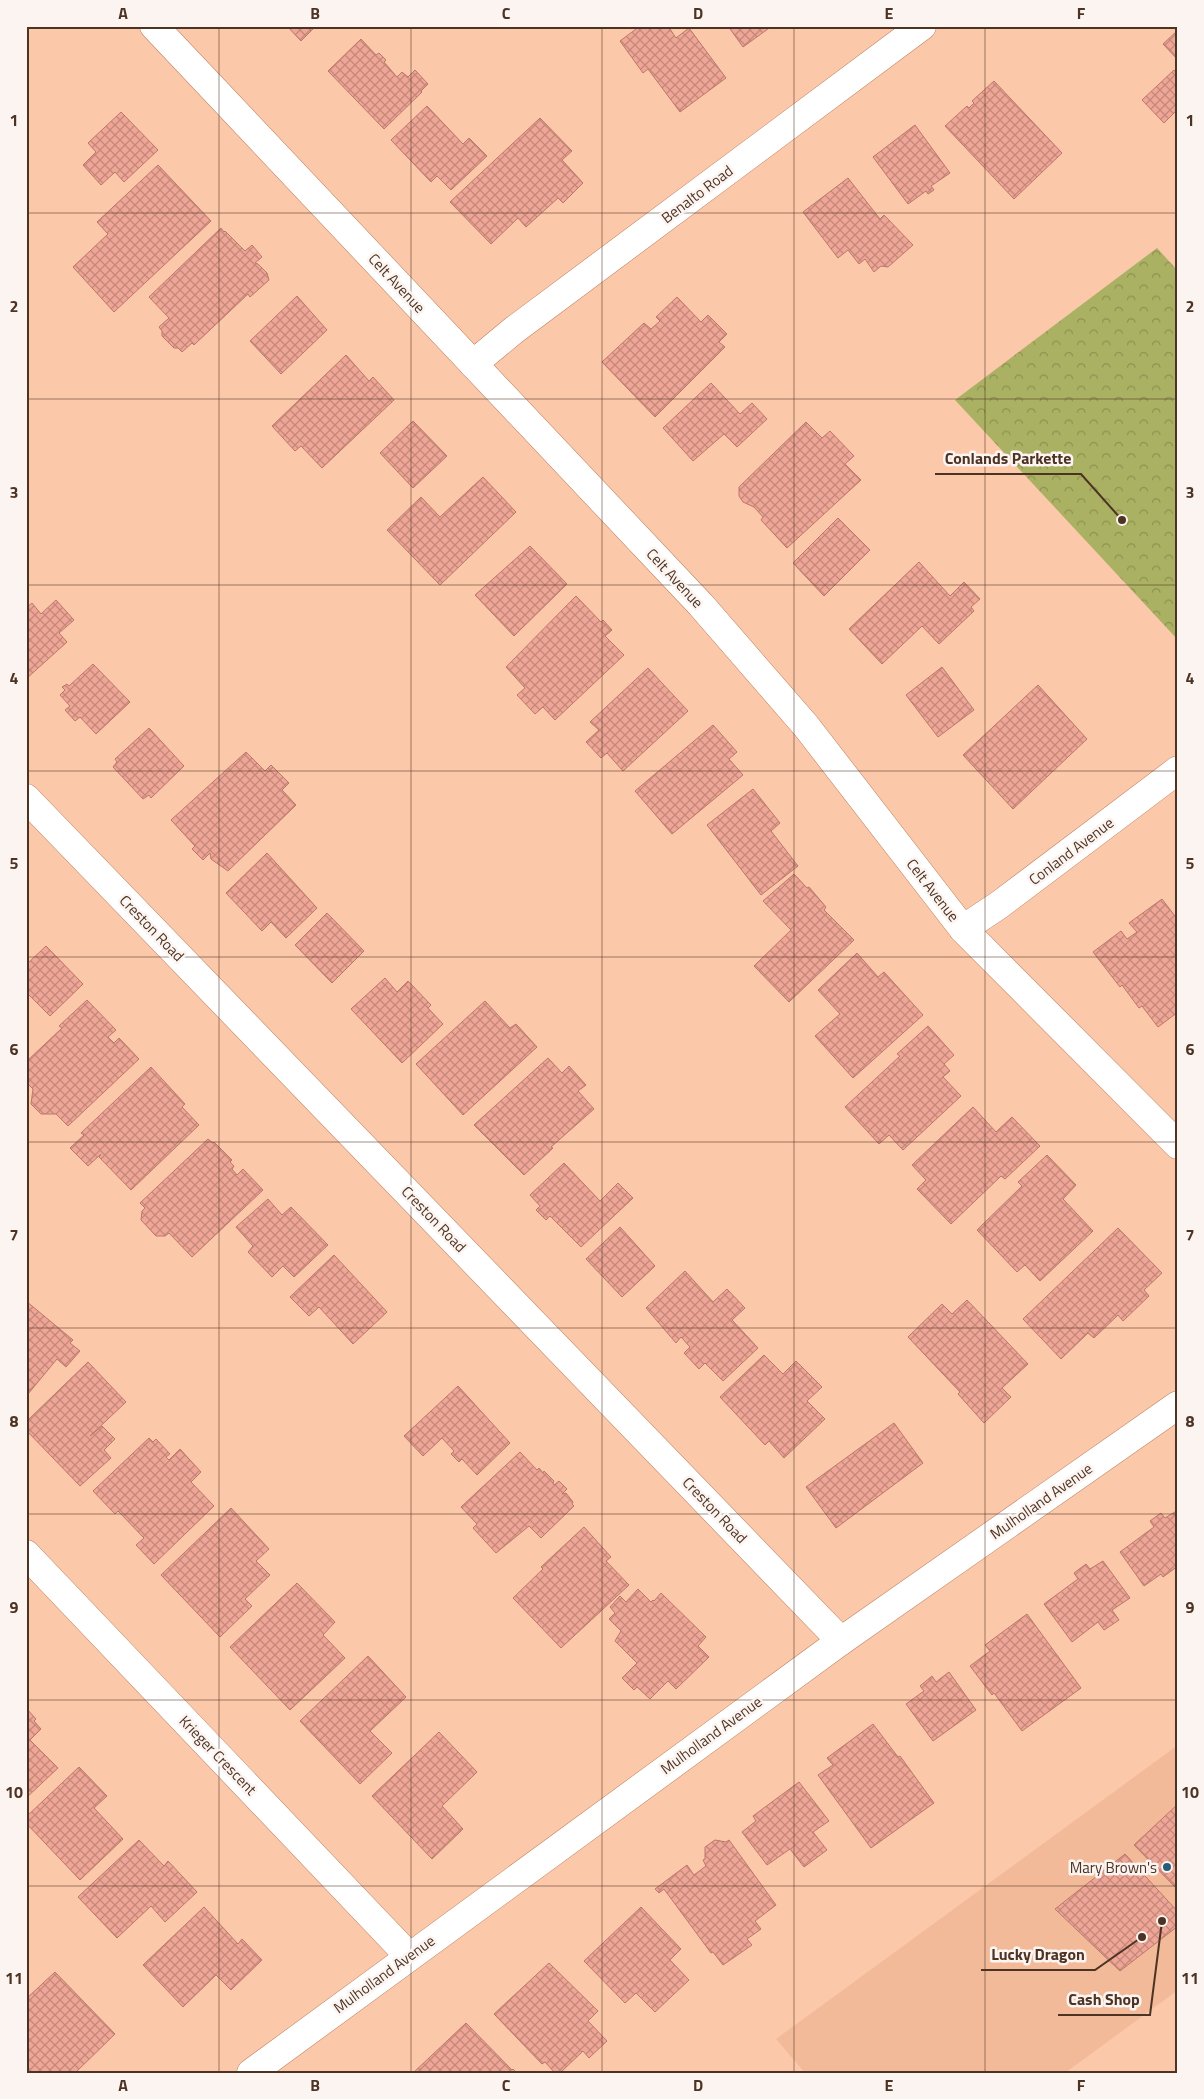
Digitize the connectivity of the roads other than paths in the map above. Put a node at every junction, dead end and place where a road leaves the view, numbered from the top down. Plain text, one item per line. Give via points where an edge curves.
1 (154, 26) edge
2 (922, 26) edge
3 (474, 364) junction
4 (1178, 770) edge
5 (26, 798) edge
6 (963, 929) junction
7 (1178, 1145) edge
8 (1178, 1405) edge
9 (26, 1554) edge
10 (841, 1641) junction
11 (409, 1956) junction
12 (251, 2073) edge

1 - 3 street, Celt Avenue
2 - 3 street, Benalto Road via 514,330
3 - 6 street, Celt Avenue via 701,605 800,719
4 - 6 street, Conland Avenue via 999,906
5 - 10 street, Creston Road
6 - 7 street, Celt Avenue
8 - 10 street, Mulholland Avenue
9 - 11 street, Krieger Crescent
10 - 11 street, Mulholland Avenue
11 - 12 street, Mulholland Avenue

